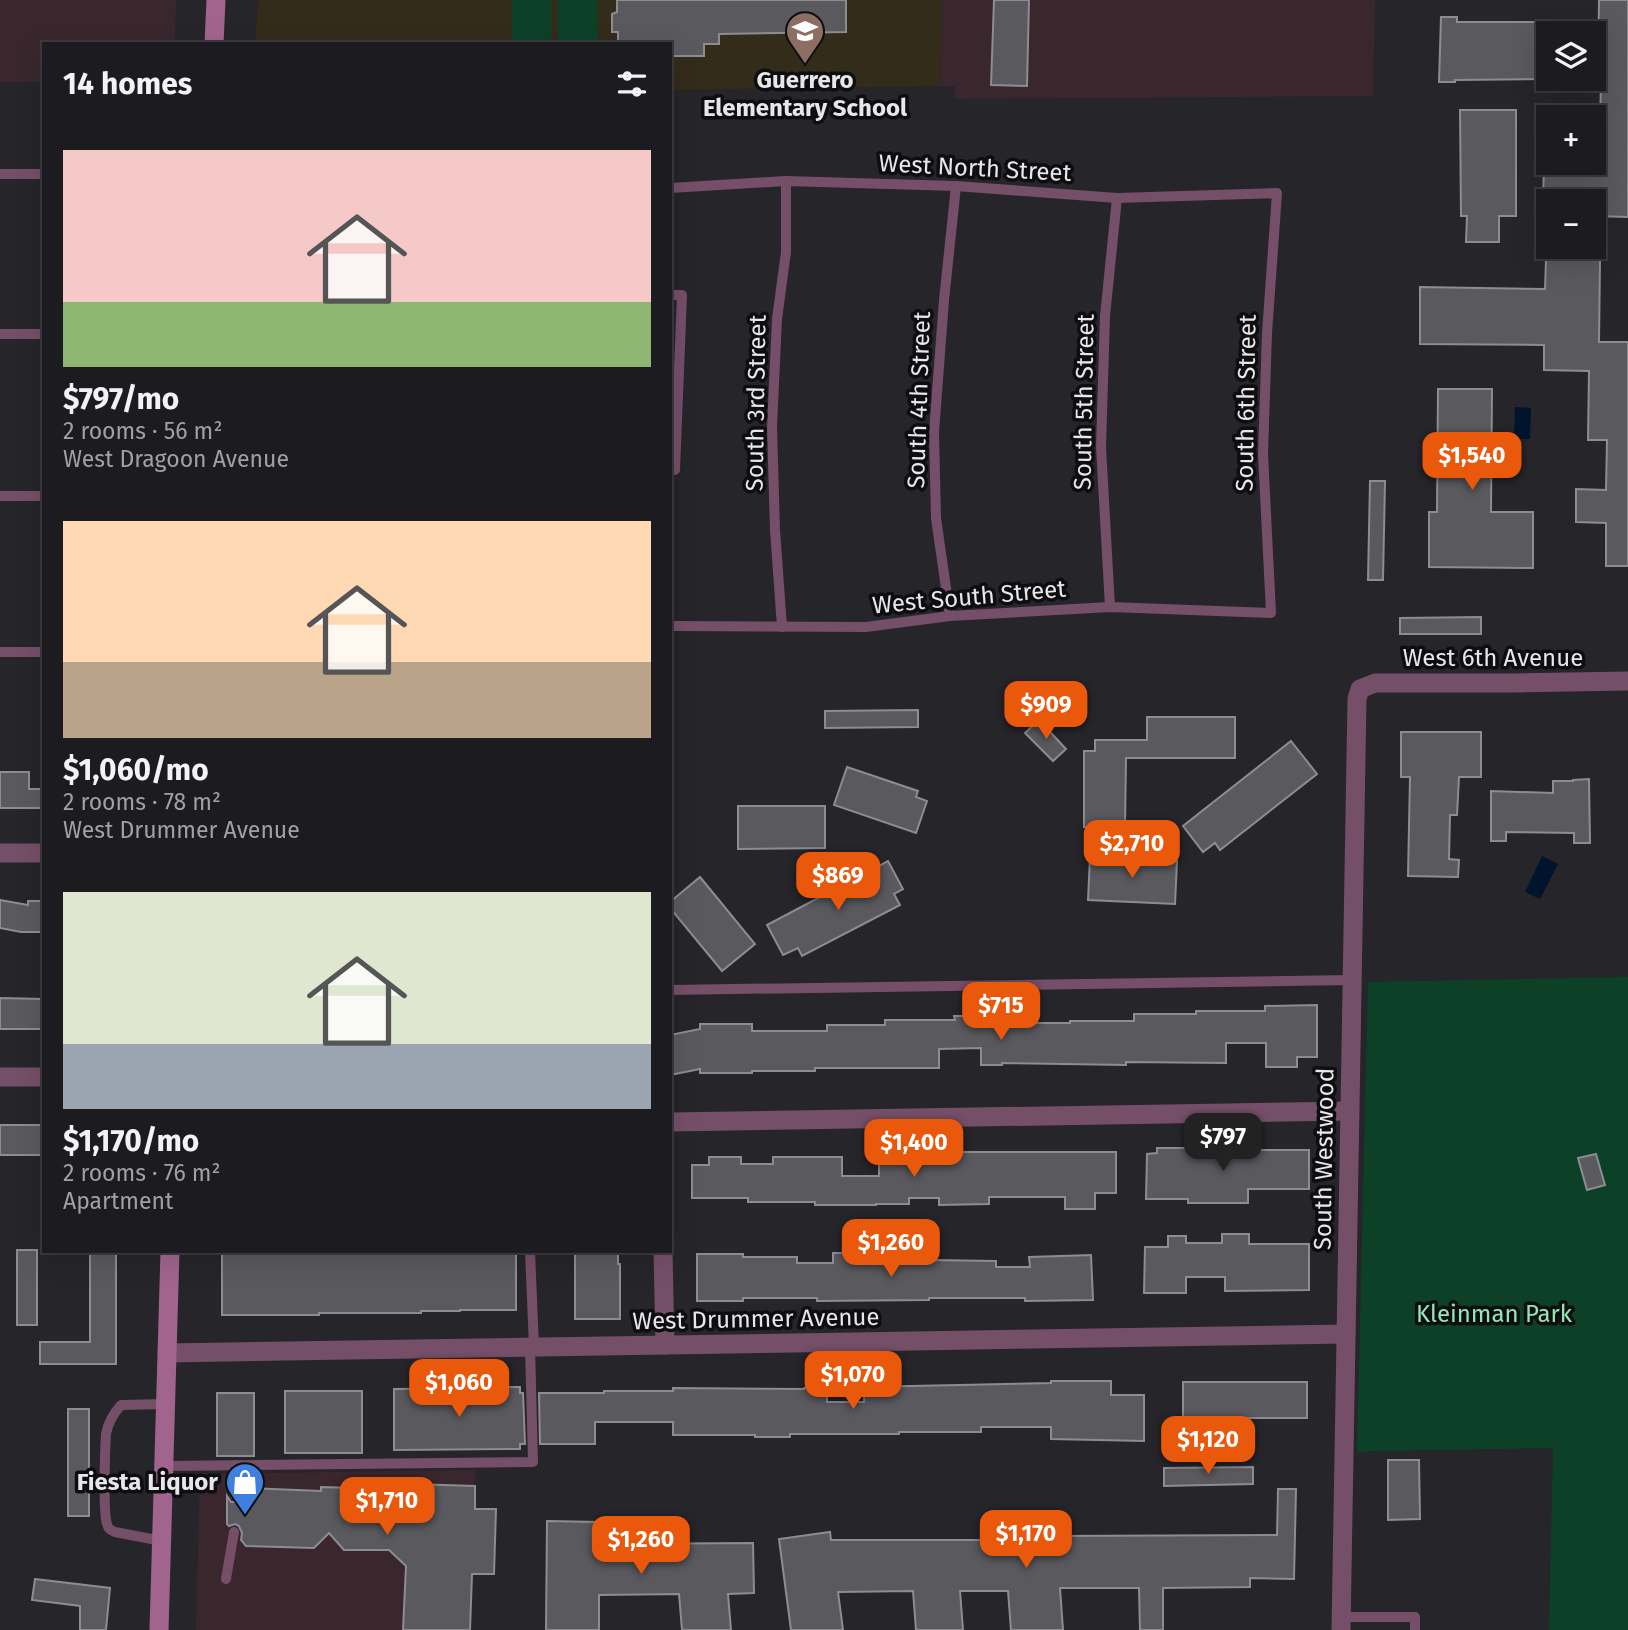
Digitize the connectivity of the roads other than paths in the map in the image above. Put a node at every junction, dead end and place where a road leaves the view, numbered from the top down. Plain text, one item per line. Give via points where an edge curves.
1 (216, 0) edge
2 (215, 42) edge
3 (0, 174) edge
4 (42, 174) edge
5 (786, 181) junction
6 (956, 186) junction
7 (672, 188) edge
8 (1277, 193) joint
9 (1117, 198) junction
10 (672, 295) edge
11 (0, 334) edge
12 (42, 334) edge
13 (672, 470) edge
14 (0, 496) edge
15 (42, 496) edge
16 (1110, 607) junction
17 (1271, 613) joint
18 (950, 616) junction
19 (672, 626) edge
20 (782, 627) junction
21 (0, 652) edge
22 (42, 652) edge
23 (1628, 681) edge
24 (1360, 689) joint
25 (0, 853) edge
26 (42, 853) edge
27 (1352, 980) junction
28 (672, 990) edge
29 (0, 1077) edge
30 (42, 1077) edge
31 (1350, 1111) junction
32 (672, 1122) edge
33 (170, 1253) edge
34 (530, 1253) edge
35 (663, 1253) edge
36 (1346, 1334) junction
37 (665, 1345) junction
38 (532, 1347) junction
39 (167, 1353) junction
40 (166, 1404) junction
41 (236, 1465) junction
42 (164, 1466) junction
43 (235, 1495) dead end
44 (234, 1532) dead end
45 (162, 1541) junction
46 (226, 1579) dead end
47 (1377, 1617) junction
48 (1341, 1624) edge
49 (159, 1630) edge
50 (1377, 1630) edge
51 (1415, 1630) edge

1 - 2 main road
3 - 4 lane
5 - 6 lane, West North Street
5 - 7 lane, West North Street
5 - 20 lane, South 3rd Street via 786,252 777,319 772,428
6 - 9 lane, West North Street
6 - 18 lane, South 4th Street via 934,432 936,518
8 - 9 lane, West North Street
8 - 17 lane, South 6th Street via 1263,454
9 - 16 lane, South 5th Street via 1105,316 1101,447
10 - 13 lane via 682,295
11 - 12 lane
14 - 15 lane
16 - 17 lane, West South Street
16 - 18 lane, West South Street
18 - 20 lane, West South Street via 866,627
19 - 20 lane, West South Street
21 - 22 lane
23 - 24 street, West 6th Avenue via 1376,683
24 - 27 street, South Westwood
25 - 26 street
27 - 28 lane
27 - 31 street, South Westwood
29 - 30 street
31 - 32 street
31 - 36 street, South Westwood
33 - 39 main road
34 - 38 lane
35 - 37 street
36 - 37 street, West Drummer Avenue
36 - 48 street, South Westwood
37 - 38 street, West Drummer Avenue
38 - 39 street, West Drummer Avenue
38 - 41 lane via 533,1462
39 - 40 main road
40 - 42 main road
40 - 45 lane via 121,1405 106,1433 109,1528
41 - 42 lane
41 - 43 lane
42 - 45 main road
44 - 46 lane
45 - 49 main road
47 - 48 lane
47 - 50 lane
47 - 51 lane via 1415,1617

